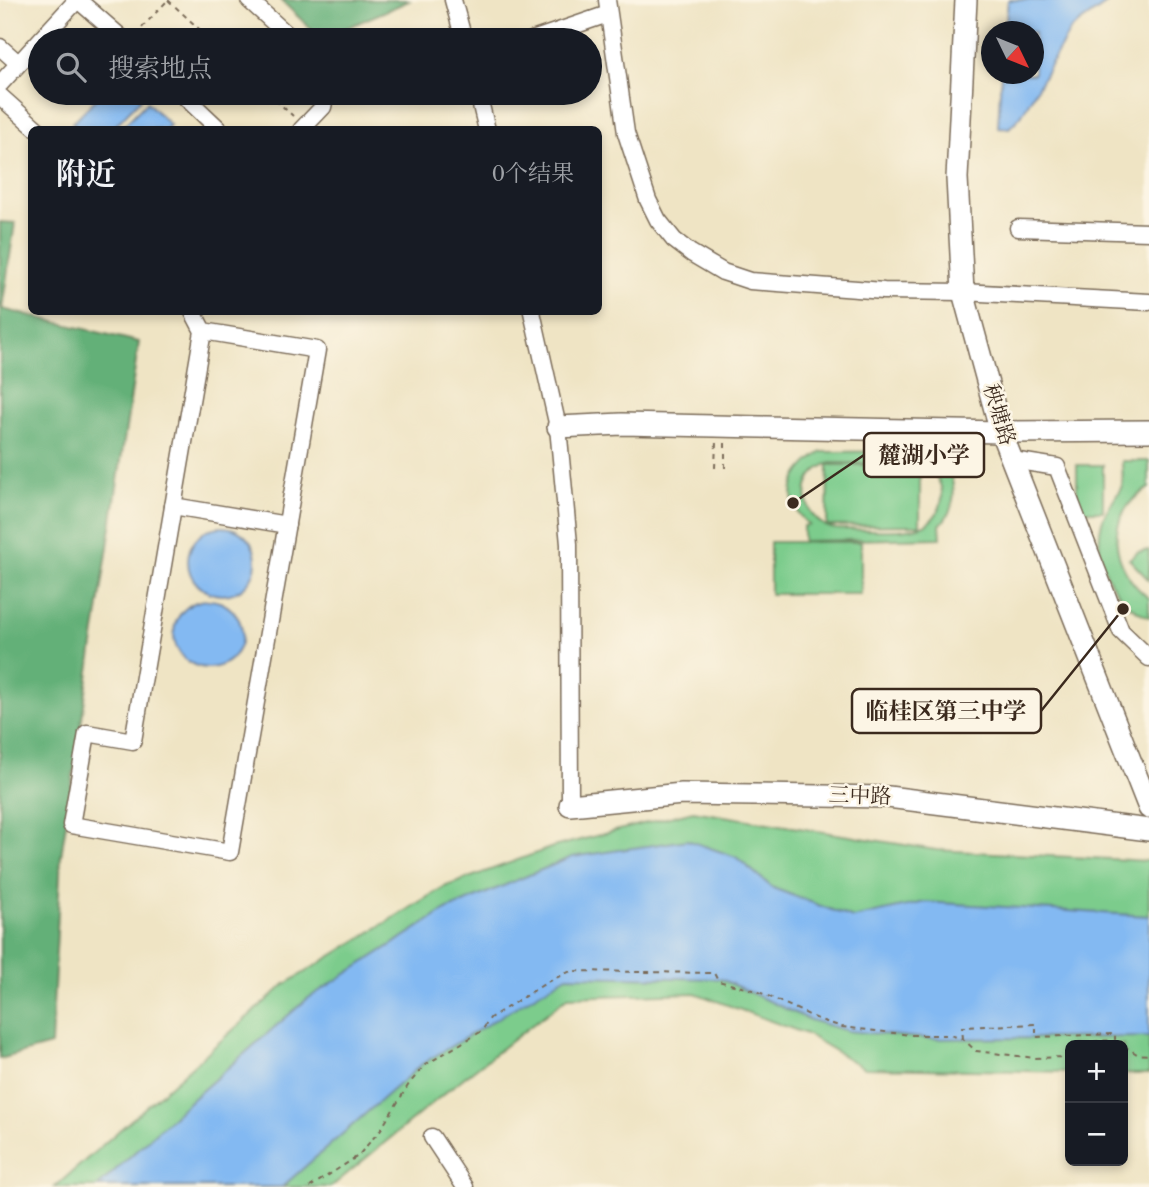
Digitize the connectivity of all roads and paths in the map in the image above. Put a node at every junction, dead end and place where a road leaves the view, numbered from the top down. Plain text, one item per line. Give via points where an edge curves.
1 (78, 0) edge
2 (168, 0) edge
3 (250, 0) edge
4 (453, 0) edge
5 (966, 0) edge
6 (608, 7) edge
7 (51, 28) edge
8 (110, 28) edge
9 (141, 28) edge
10 (198, 28) edge
11 (280, 28) edge
12 (461, 28) edge
13 (560, 28) edge
14 (0, 47) edge
15 (28, 52) edge
16 (18, 63) junction
17 (0, 84) edge
18 (0, 96) edge
19 (194, 105) edge
20 (280, 105) edge
21 (323, 105) edge
22 (481, 105) edge
23 (34, 126) edge
24 (216, 126) edge
25 (300, 126) edge
26 (304, 126) edge
27 (486, 126) edge
28 (1018, 228) dead end
29 (1149, 232) edge
30 (963, 292) junction
31 (1149, 302) edge
32 (195, 315) edge
33 (533, 315) edge
34 (204, 331) junction
35 (721, 426) junction
36 (558, 427) junction
37 (1149, 431) edge
38 (1001, 432) junction
39 (1012, 460) junction
40 (715, 468) dead end
41 (725, 468) dead end
42 (173, 506) junction
43 (287, 525) junction
44 (1149, 658) edge
45 (570, 805) joint
46 (1149, 808) edge
47 (1149, 830) edge
48 (963, 1039) junction
49 (1115, 1040) edge
50 (1128, 1048) edge
51 (1149, 1055) edge
52 (1065, 1056) edge
53 (432, 1136) dead end
54 (310, 1187) edge
55 (466, 1187) edge

1 - 7 street
1 - 8 street
2 - 9 path
2 - 10 path
3 - 11 street
4 - 12 street
5 - 30 main road, 秧塘路 via 957,178
6 - 13 street
6 - 30 street via 626,133 638,176 658,220 674,240 723,272 750,281
14 - 16 street
15 - 16 street
16 - 17 street
18 - 23 street
19 - 24 street
20 - 25 path
21 - 26 street
22 - 27 street
28 - 29 street
30 - 31 street
30 - 38 main road, 秧塘路
32 - 34 street
33 - 36 street
34 - 42 street
34 - 43 street via 317,350
35 - 36 main road
35 - 38 main road
35 - 40 path
35 - 41 path
36 - 45 street via 569,544
37 - 38 main road
38 - 39 main road, 秧塘路
39 - 44 street via 1058,467 1121,631
39 - 46 main road, 秧塘路
42 - 43 street
42 - 43 street via 133,741 87,733 71,825 230,852
45 - 47 main road, 三中路 via 682,794 888,797
48 - 49 path via 962,1027 1036,1024 1036,1037 1115,1034
48 - 52 path via 976,1051
48 - 54 path via 842,1027 757,991 718,981 714,973 571,971 490,1018 482,1031 425,1065 358,1156
50 - 51 path
53 - 55 street

